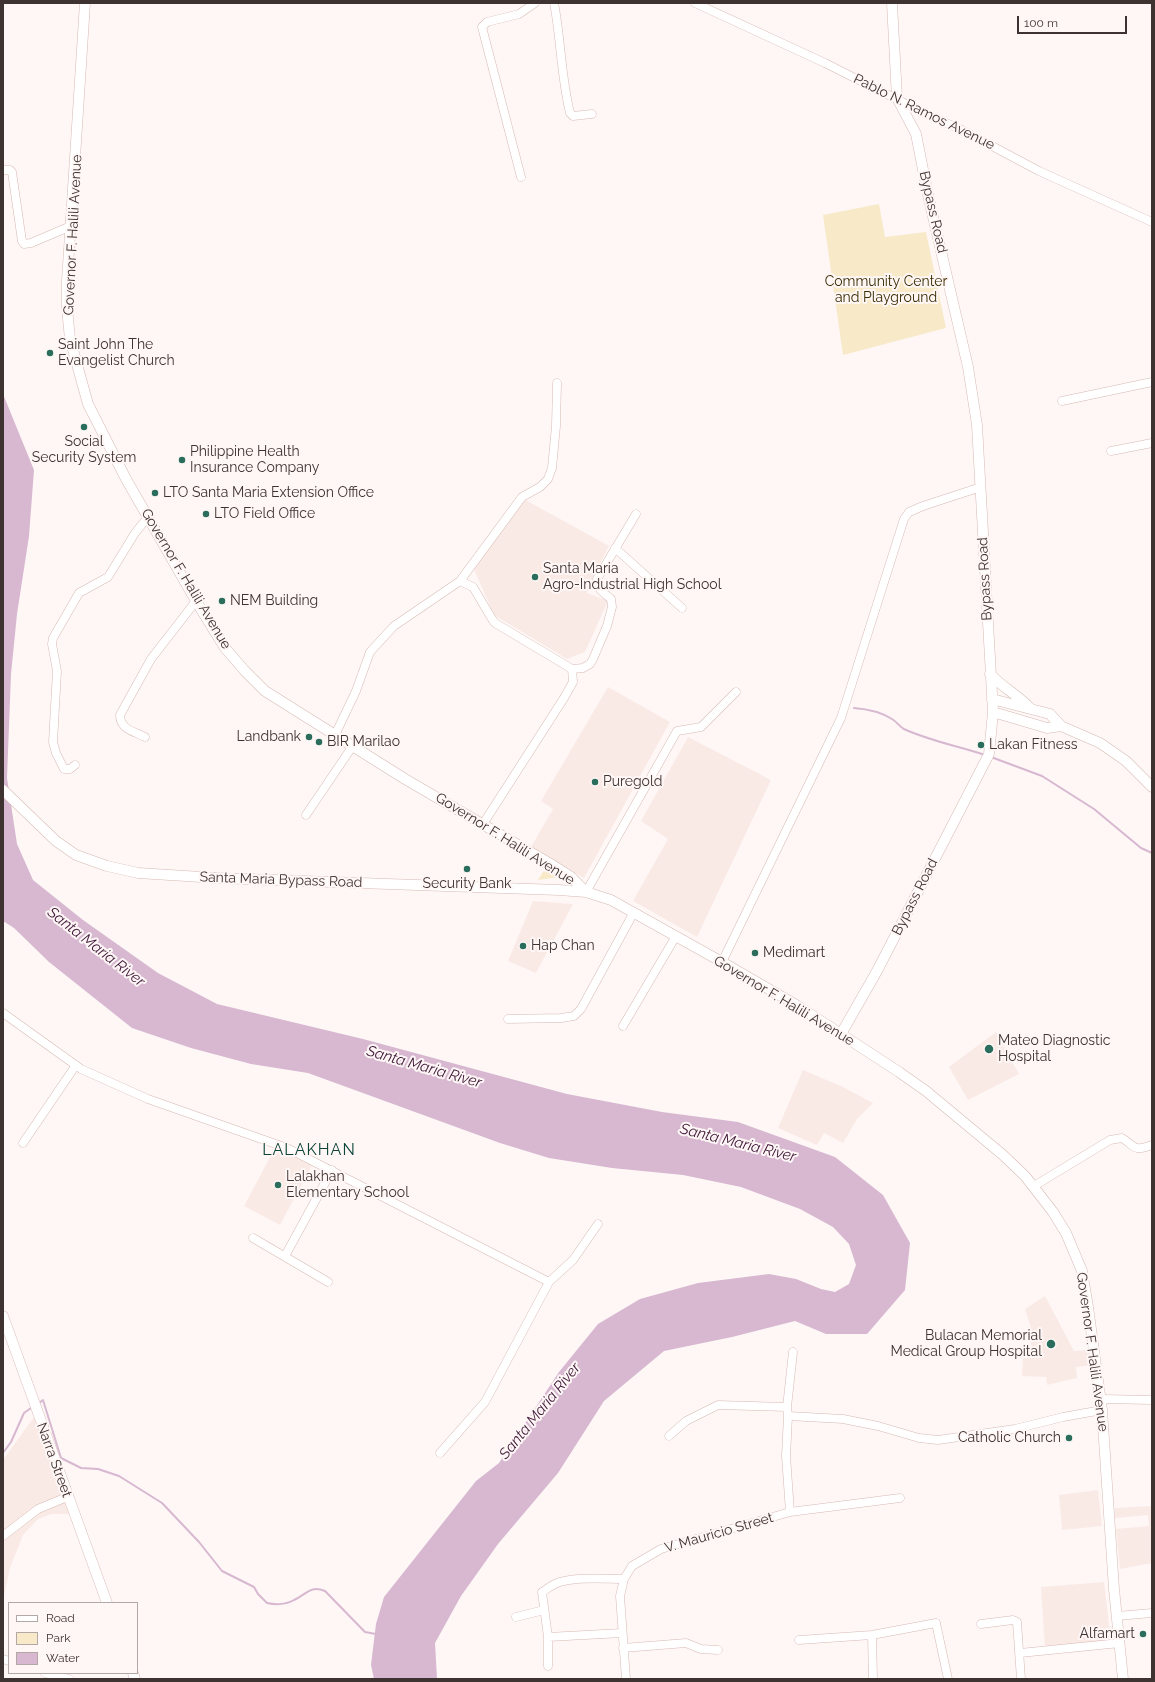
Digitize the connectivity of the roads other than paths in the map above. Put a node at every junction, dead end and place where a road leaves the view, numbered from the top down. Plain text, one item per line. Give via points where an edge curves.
1 (85, 3) edge
2 (535, 3) edge
3 (554, 3) edge
4 (695, 3) edge
5 (892, 3) edge
6 (897, 98) junction
7 (592, 114) dead end
8 (3, 170) edge
9 (521, 177) dead end
10 (1152, 222) edge
11 (71, 226) junction
12 (1152, 382) edge
13 (557, 384) dead end
14 (1062, 401) dead end
15 (1152, 443) edge
16 (1111, 451) dead end
17 (981, 487) junction
18 (636, 514) dead end
19 (148, 517) junction
20 (615, 548) junction
21 (460, 581) junction
22 (196, 601) junction
23 (682, 608) dead end
24 (572, 669) junction
25 (990, 674) junction
26 (736, 692) dead end
27 (992, 699) junction
28 (1031, 709) junction
29 (993, 712) junction
30 (1061, 726) junction
31 (334, 735) junction
32 (145, 737) dead end
33 (352, 747) junction
34 (75, 765) dead end
35 (1152, 787) edge
36 (3, 790) edge
37 (306, 815) dead end
38 (483, 824) junction
39 (586, 892) junction
40 (634, 912) junction
41 (676, 936) junction
42 (722, 962) junction
43 (3, 1013) edge
44 (508, 1019) dead end
45 (623, 1026) dead end
46 (841, 1034) junction
47 (76, 1065) junction
48 (23, 1143) dead end
49 (1152, 1145) edge
50 (332, 1170) junction
51 (1034, 1186) junction
52 (598, 1224) dead end
53 (253, 1238) dead end
54 (284, 1256) junction
55 (328, 1282) dead end
56 (549, 1282) junction
57 (3, 1316) edge
58 (793, 1352) dead end
59 (1101, 1399) junction
60 (1152, 1400) edge
61 (787, 1407) junction
62 (1102, 1410) junction
63 (788, 1416) junction
64 (669, 1436) dead end
65 (440, 1453) dead end
66 (67, 1497) junction
67 (900, 1498) dead end
68 (790, 1512) junction
69 (3, 1536) edge
70 (624, 1579) junction
71 (107, 1602) edge
72 (544, 1610) junction
73 (1152, 1613) edge
74 (1117, 1616) junction
75 (516, 1617) dead end
76 (981, 1624) dead end
77 (622, 1633) junction
78 (872, 1635) junction
79 (548, 1637) junction
80 (799, 1640) dead end
81 (1120, 1643) junction
82 (623, 1648) junction
83 (718, 1650) dead end
84 (1020, 1653) junction
85 (548, 1666) dead end
86 (49, 1674) edge
87 (69, 1679) edge
88 (626, 1679) edge
89 (873, 1679) edge
90 (948, 1679) edge
91 (1021, 1679) edge
92 (1123, 1679) edge

1 - 11 main road, Governor F. Halili Avenue
2 - 9 street via 519,14 487,22 482,26
3 - 7 street via 570,113 573,116
4 - 6 street, Pablo N. Ramos Avenue
5 - 6 main road
6 - 10 street, Pablo N. Ramos Avenue via 1039,171
6 - 17 main road, Bypass Road via 916,134 968,367 977,426
8 - 11 street via 8,169 12,172 24,244
11 - 19 main road, Governor F. Halili Avenue via 67,308 70,339 77,366 88,404
12 - 14 street
13 - 21 street via 556,426 552,468 548,479 540,487 522,497
15 - 16 street
17 - 25 main road, Bypass Road
17 - 42 street via 923,506 909,512 904,519 841,718
18 - 20 street
19 - 22 main road, Governor F. Halili Avenue
19 - 34 street via 108,577 79,593 53,638 56,671 56,754 64,769 70,769
20 - 23 street
20 - 24 street via 596,584 598,589 611,599 612,607 607,626 590,664
21 - 24 street via 474,587 495,623
21 - 31 street via 394,626 370,652 356,691
22 - 31 main road, Governor F. Halili Avenue via 225,648 264,691
22 - 32 street via 151,659 120,715 124,727
24 - 38 street via 573,682 564,698
25 - 27 main road, Bypass Road
25 - 28 main road
26 - 39 street via 701,727 677,731
27 - 28 main road
27 - 29 main road, Bypass Road
28 - 30 main road via 1050,714
29 - 30 main road via 1047,728
29 - 46 main road, Bypass Road via 989,754 877,971
30 - 35 main road via 1100,743 1126,761
31 - 33 main road, Governor F. Halili Avenue
33 - 37 street
33 - 38 main road, Governor F. Halili Avenue
36 - 39 main road, Santa Maria Bypass Road via 56,841 76,855 138,873
38 - 39 main road, Governor F. Halili Avenue via 572,877
39 - 40 main road, Governor F. Halili Avenue via 611,900
40 - 41 main road, Governor F. Halili Avenue
40 - 44 street via 581,1010 574,1016
41 - 42 main road, Governor F. Halili Avenue
41 - 45 street
42 - 46 main road, Governor F. Halili Avenue
43 - 47 street
46 - 51 main road, Governor F. Halili Avenue via 926,1091 1003,1155
47 - 48 street
47 - 50 street via 148,1099 287,1148
49 - 51 street via 1136,1149 1122,1138 1110,1140
50 - 54 street
50 - 56 street
51 - 59 main road, Governor F. Halili Avenue via 1066,1233 1082,1271
52 - 56 street via 573,1260
53 - 54 street
54 - 55 street
56 - 65 street via 485,1402
57 - 66 main road, Narra Street
58 - 61 street
59 - 60 street
59 - 62 main road, Governor F. Halili Avenue
61 - 63 street
61 - 64 street via 718,1404 686,1421
62 - 63 street via 1015,1429 938,1440 842,1420
62 - 74 main road, Governor F. Halili Avenue
63 - 68 street via 786,1456
66 - 69 street via 38,1509
66 - 71 main road, Narra Street
67 - 68 street, V. Mauricio Street
68 - 70 street, V. Mauricio Street via 661,1548 632,1566
70 - 72 street via 589,1578 555,1583 542,1592
70 - 77 street, V. Mauricio Street via 620,1596
72 - 75 street
72 - 79 street
73 - 74 street
74 - 81 main road, Governor F. Halili Avenue
76 - 84 street via 1012,1620 1017,1622
77 - 79 street
77 - 82 street, V. Mauricio Street
78 - 80 street
78 - 89 street
78 - 90 street via 936,1623
79 - 85 street
81 - 84 street
81 - 92 main road, Governor F. Halili Avenue
82 - 83 street via 686,1643 700,1649
82 - 88 street, V. Mauricio Street
84 - 91 street
86 - 87 street

